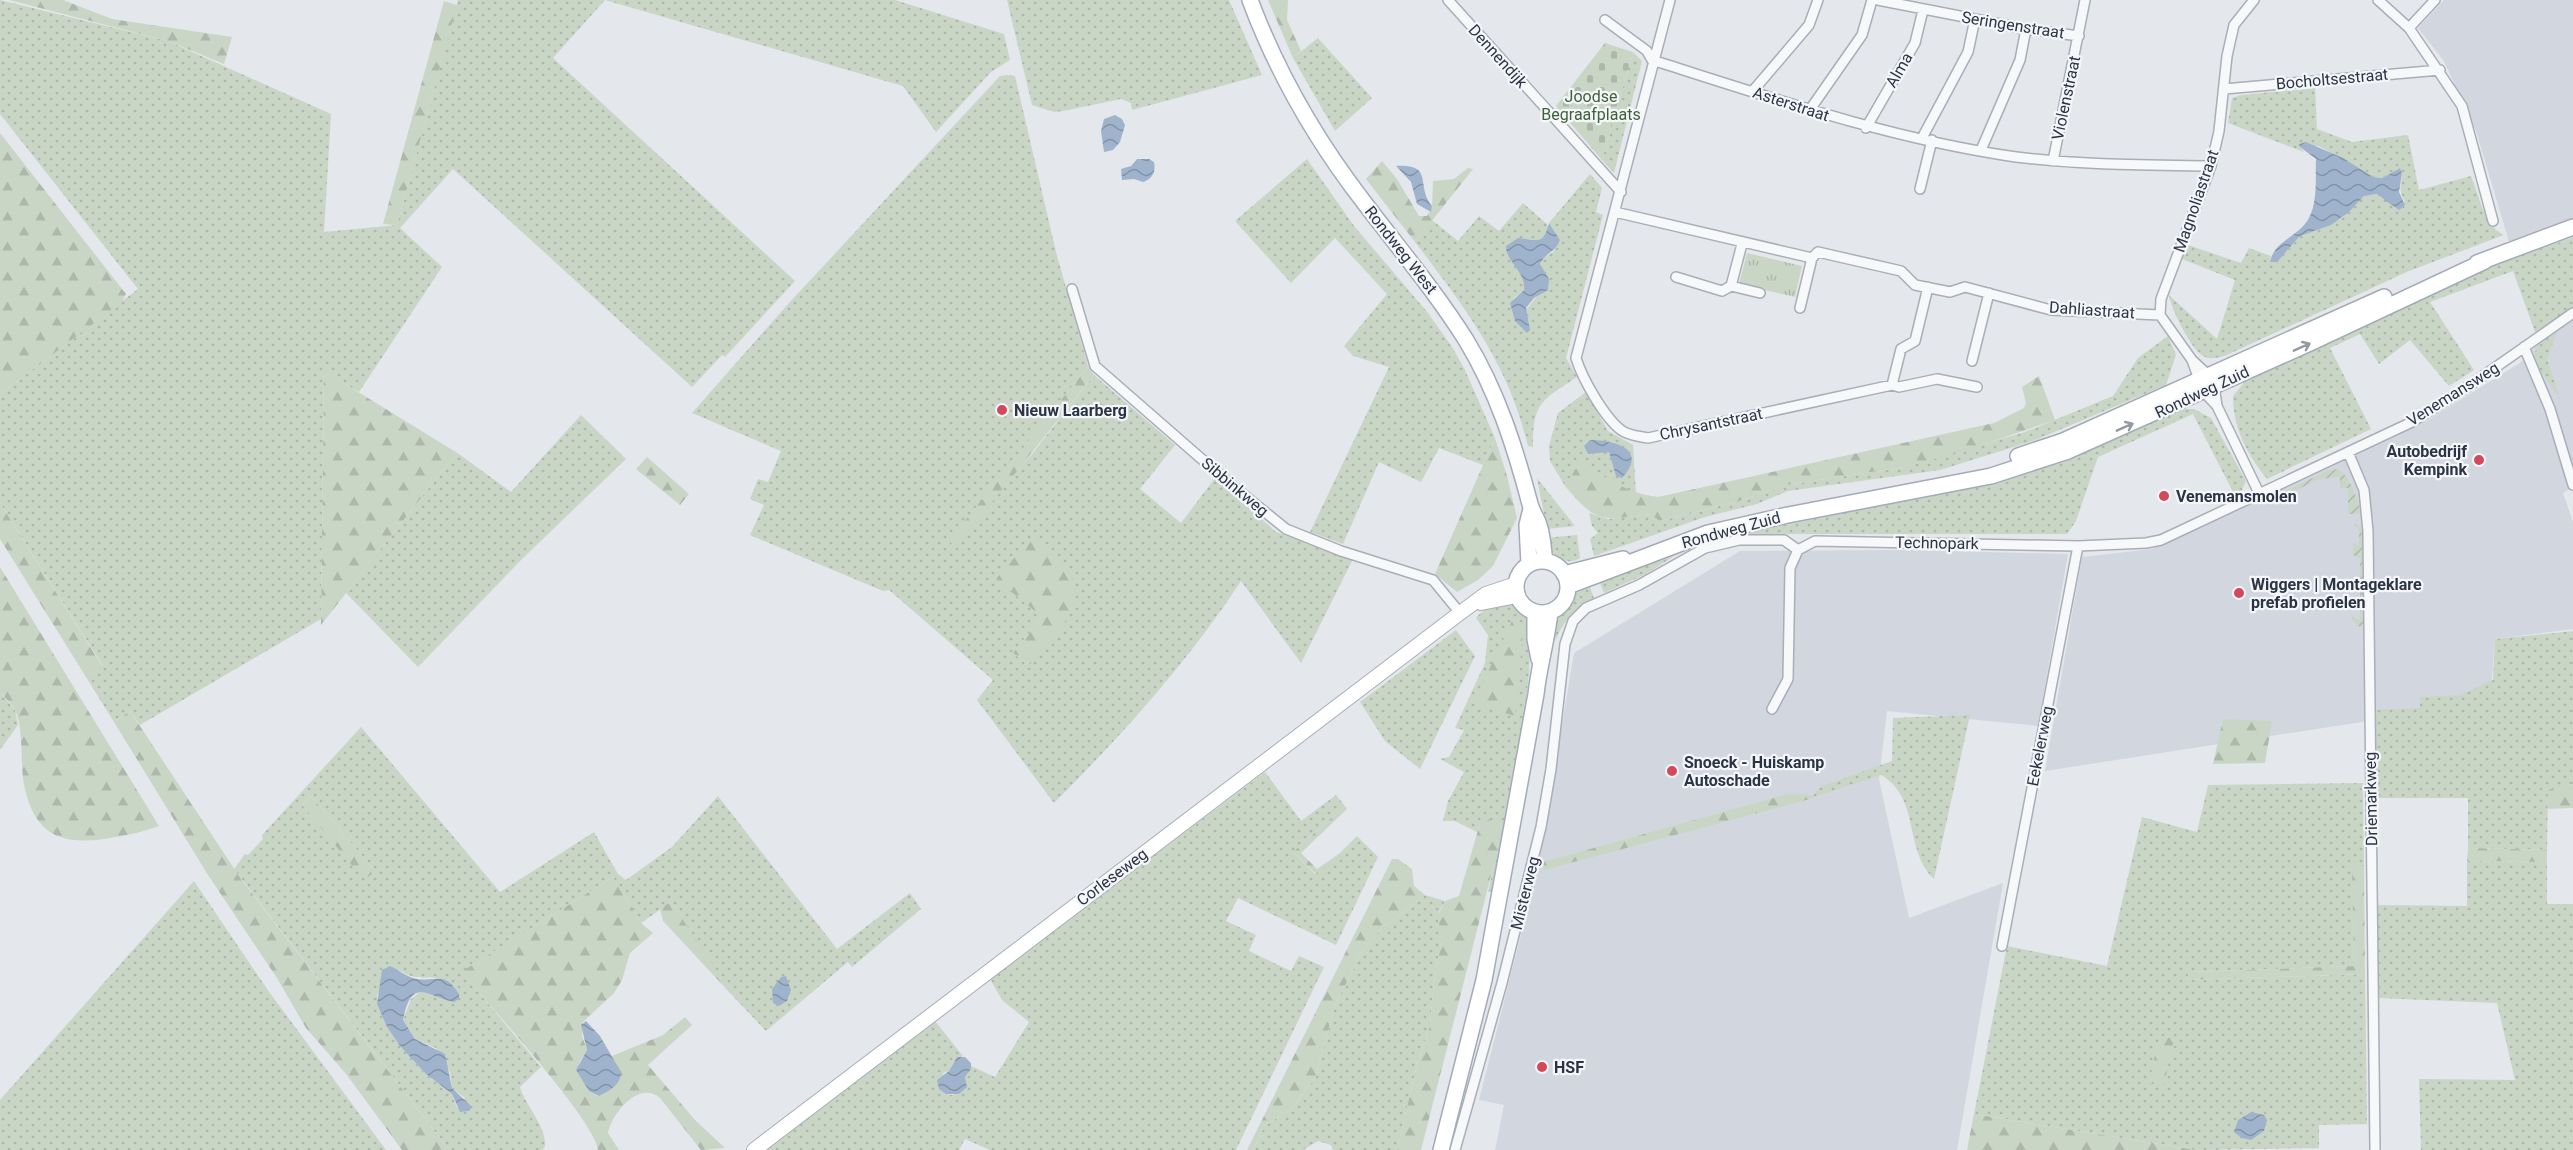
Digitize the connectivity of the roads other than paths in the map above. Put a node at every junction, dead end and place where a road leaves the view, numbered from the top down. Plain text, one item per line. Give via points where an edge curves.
1 (1250, 0) edge
2 (1448, 0) edge
3 (1670, 0) edge
4 (1818, 0) edge
5 (1872, 0) edge
6 (1878, 0) edge
7 (2085, 0) edge
8 (2253, 0) edge
9 (2378, 0) edge
10 (2435, 0) edge
11 (1923, 10) junction
12 (1975, 19) junction
13 (1605, 20) dead end
14 (2409, 28) junction
15 (2026, 29) junction
16 (2079, 36) junction
17 (1652, 60) junction
18 (2440, 70) junction
19 (2224, 89) junction
20 (1752, 92) junction
21 (1809, 111) junction
22 (1866, 128) junction
23 (1922, 138) junction
24 (1932, 140) junction
25 (1981, 150) junction
26 (2053, 161) junction
27 (2211, 166) junction
28 (1920, 189) dead end
29 (1621, 192) junction
30 (1616, 212) junction
31 (2493, 221) dead end
32 (2573, 227) edge
33 (2573, 236) edge
34 (1742, 244) junction
35 (2511, 251) junction
36 (1812, 258) junction
37 (1676, 277) dead end
38 (1731, 286) junction
39 (1928, 288) junction
40 (1072, 289) dead end
41 (1760, 293) dead end
42 (1989, 293) junction
43 (1800, 308) dead end
44 (2573, 313) edge
45 (2160, 315) junction
46 (2524, 347) junction
47 (1972, 361) dead end
48 (2205, 383) junction
49 (1892, 385) junction
50 (1977, 387) dead end
51 (2348, 452) junction
52 (2573, 485) edge
53 (2259, 493) junction
54 (2078, 546) junction
55 (1798, 550) junction
56 (1537, 562) junction
57 (1566, 580) junction
58 (1517, 590) junction
59 (1465, 609) junction
60 (1542, 612) junction
61 (1772, 709) dead end
62 (2002, 946) dead end
63 (754, 1150) edge
64 (1441, 1150) edge
65 (1455, 1150) edge
66 (2375, 1150) edge

1 - 56 main road, Rondweg West via 1284,77 1314,129 1467,341 1509,432 1531,509 1527,525
2 - 29 street, Dennendijk
3 - 17 street
4 - 20 street via 1809,25
5 - 21 street via 1863,35
6 - 11 street, Seringenstraat
7 - 16 street, Violenstraat
8 - 19 street, Magnoliastraat via 2234,25
9 - 14 street
10 - 14 street
11 - 12 street, Seringenstraat
11 - 22 street, Alma via 1915,43
12 - 15 street, Seringenstraat
12 - 23 street via 1968,52
13 - 17 street via 1647,51
14 - 18 street
15 - 16 street, Seringenstraat
15 - 25 street via 2020,60
16 - 26 street, Violenstraat
17 - 20 street, Asterstraat
17 - 29 street
18 - 19 street, Bocholtsestraat
18 - 31 street via 2462,106
19 - 27 street, Magnoliastraat
20 - 21 street, Asterstraat
21 - 22 street, Asterstraat
22 - 23 street, Asterstraat
23 - 24 street, Asterstraat
24 - 25 street, Asterstraat
24 - 28 street
25 - 26 street, Asterstraat
26 - 27 street, Asterstraat
27 - 45 street, Magnoliastraat via 2161,298
29 - 30 street
30 - 34 street, Dahliastraat
30 - 49 street, Chrysantstraat via 1576,358 1580,372 1622,430 1648,438
32 - 35 main road, Rondweg Zuid
33 - 35 main road, Rondweg Zuid
34 - 36 street, Dahliastraat
34 - 38 street
35 - 48 main road, Rondweg Zuid via 2404,288
36 - 39 street, Dahliastraat via 1818,252 1901,271 1916,285
36 - 43 street
37 - 38 street via 1722,291
38 - 41 street
39 - 42 street, Dahliastraat via 1950,292 1965,287
39 - 49 street via 1915,341 1901,349
40 - 59 street, Sibbinkweg via 1095,366 1228,482 1286,529 1436,582
42 - 45 street, Dahliastraat via 2051,310
42 - 47 street
44 - 46 street, Venemansweg
45 - 48 street
46 - 51 street, Venemansweg via 2412,422
46 - 52 street via 2550,409
48 - 53 street
48 - 57 main road, Rondweg Zuid via 2063,441 1907,491 1708,533
49 - 50 street, Chrysantstraat via 1936,379
51 - 53 street, Venemansweg
51 - 66 street, Driemarkweg via 2364,490 2368,531
53 - 54 street, Venemansweg via 2161,540
54 - 55 street, Technopark via 1815,541
54 - 62 street, Eekelerweg
55 - 61 street via 1790,568 1788,679
55 - 65 street, Misterweg via 1784,540 1739,540 1705,548 1639,585 1586,608 1568,631 1541,827
56 - 57 main road via 1556,565
56 - 58 main road via 1523,569
57 - 60 main road via 1563,602
58 - 59 main road, Corleseweg via 1486,594
58 - 60 main road via 1527,609
59 - 63 main road, Corleseweg
60 - 64 main road, Misterweg via 1535,639 1539,659 1536,694 1484,980

